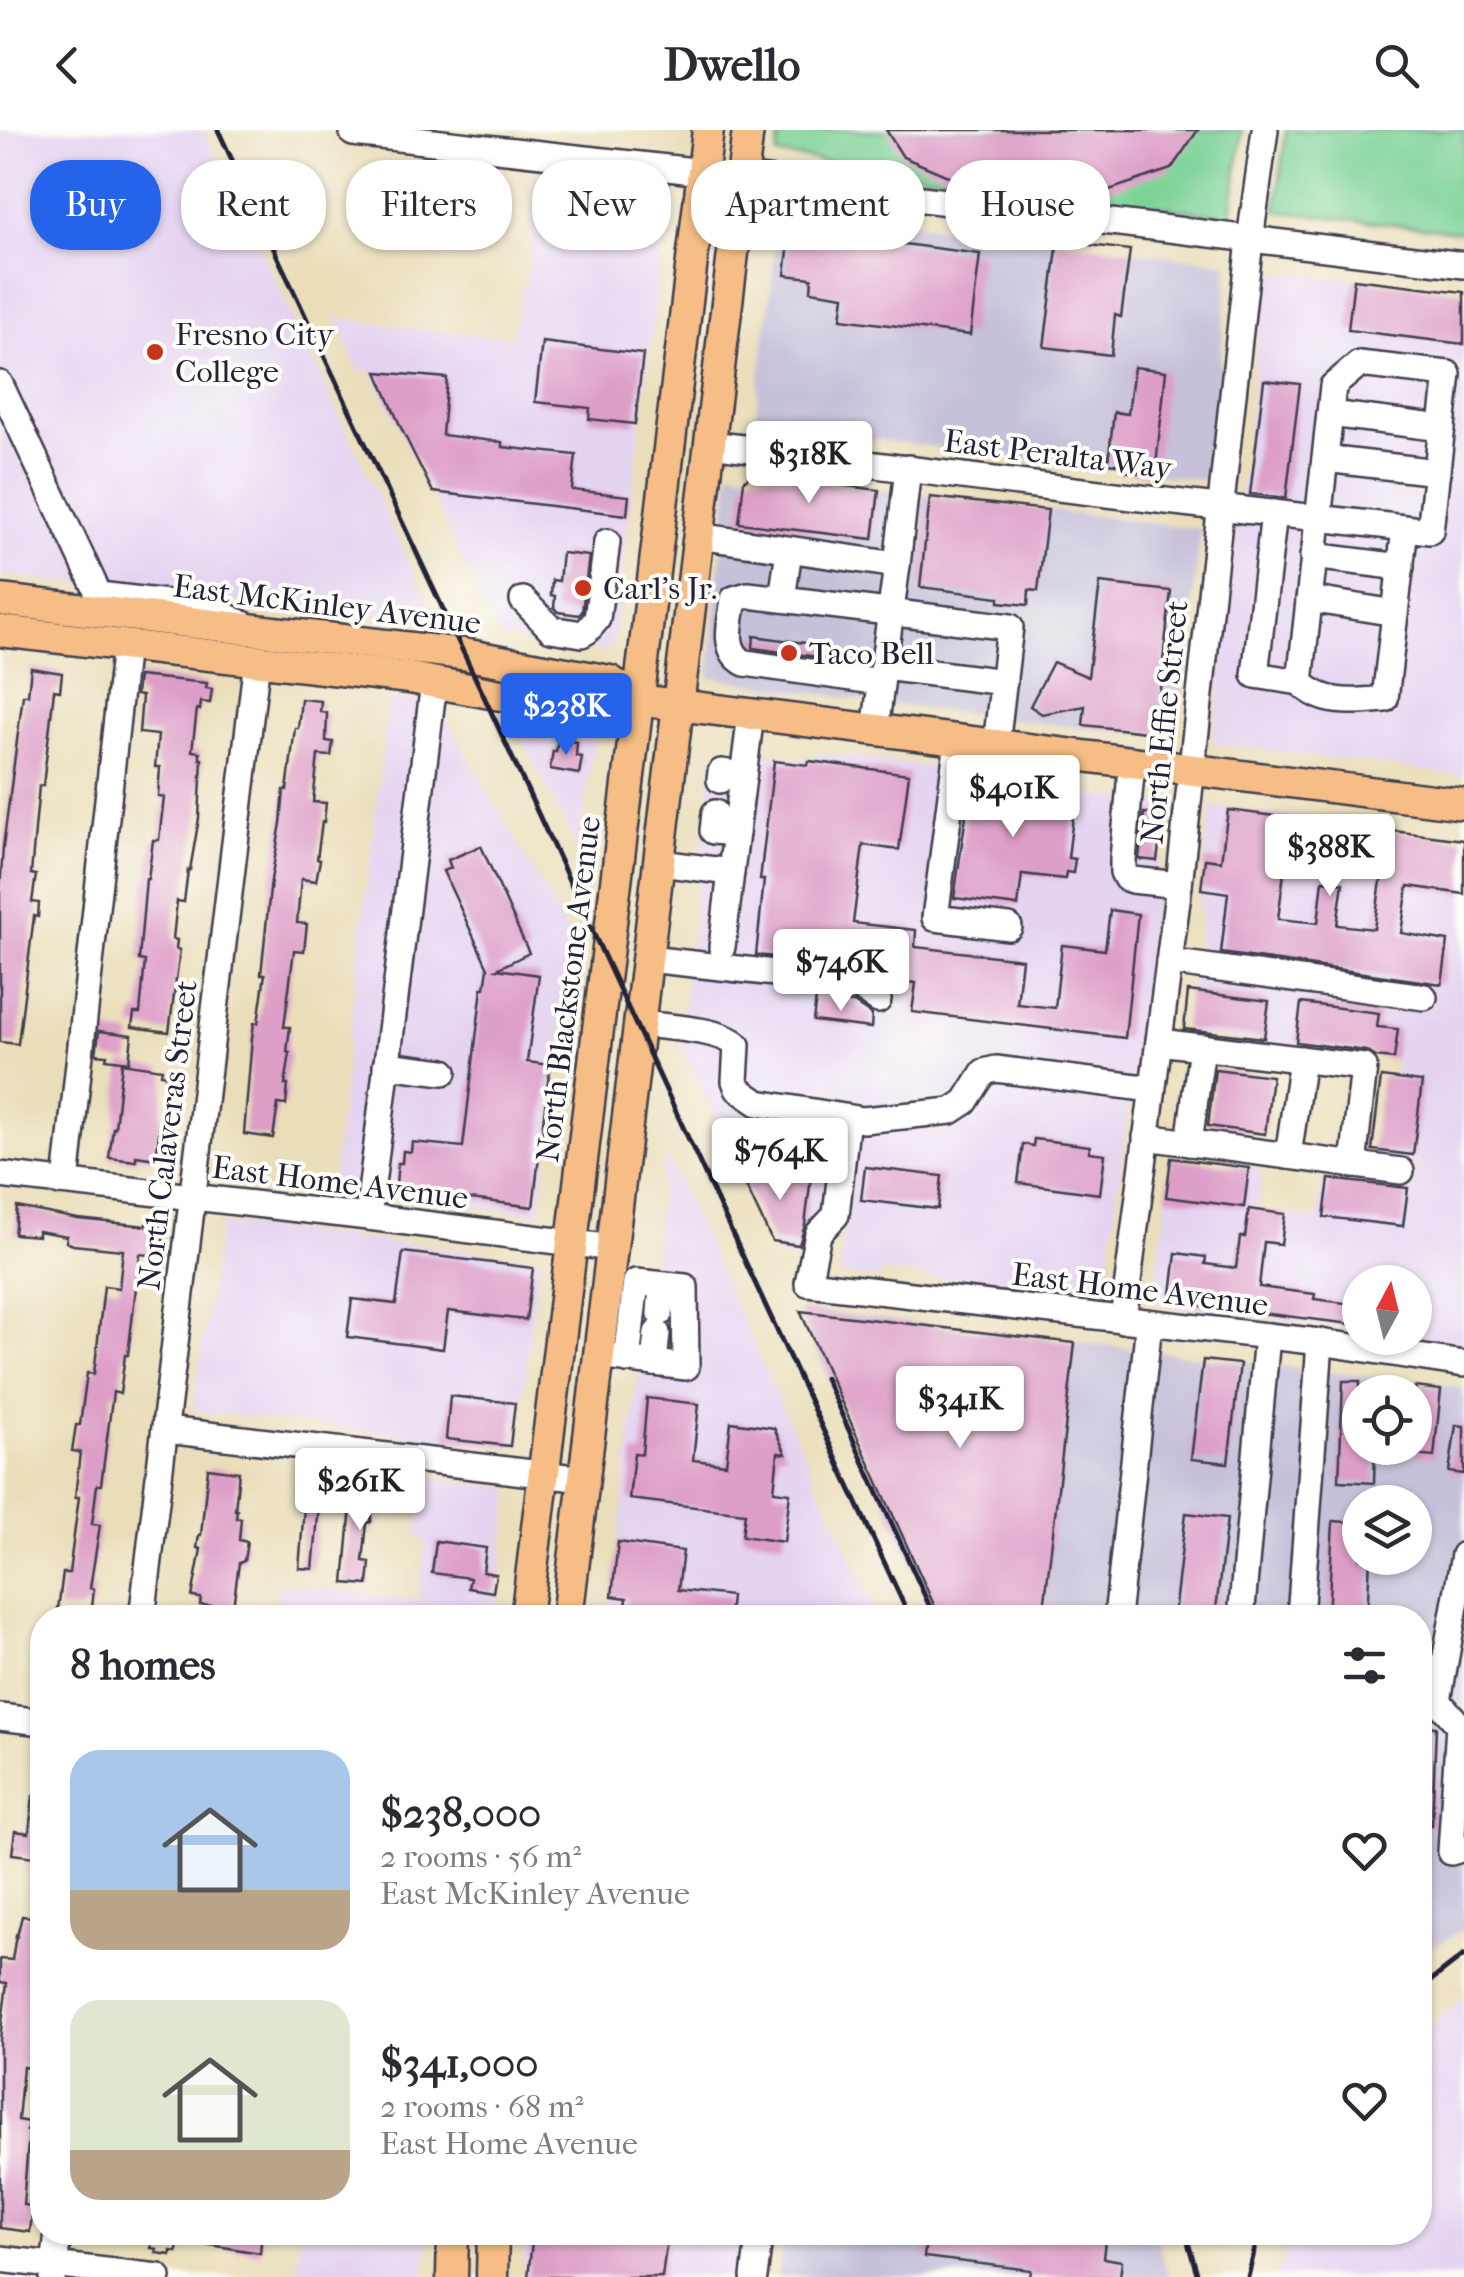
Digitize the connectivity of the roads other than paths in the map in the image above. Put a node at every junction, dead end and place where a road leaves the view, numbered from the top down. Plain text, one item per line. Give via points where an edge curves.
1 (708, 130) edge
2 (728, 130) edge
3 (748, 130) edge
4 (1264, 130) edge
5 (354, 132) edge
6 (555, 143) edge
7 (704, 160) edge
8 (729, 160) edge
9 (744, 160) edge
10 (691, 170) edge
11 (925, 200) edge
12 (1250, 240) junction
13 (694, 250) edge
14 (697, 250) edge
15 (714, 250) edge
16 (733, 250) edge
17 (1464, 265) edge
18 (717, 383) junction
19 (0, 384) edge
20 (1330, 414) junction
21 (1442, 428) junction
22 (710, 444) junction
23 (1325, 458) junction
24 (908, 468) junction
25 (1437, 472) junction
26 (1220, 507) junction
27 (1274, 513) junction
28 (1318, 517) junction
29 (1418, 529) junction
30 (698, 536) junction
31 (607, 542) dead end
32 (789, 550) junction
33 (1313, 556) junction
34 (897, 565) junction
35 (1401, 566) junction
36 (782, 599) junction
37 (0, 600) edge
38 (523, 600) dead end
39 (1308, 600) junction
40 (891, 612) junction
41 (1395, 613) junction
42 (0, 620) edge
43 (0, 631) edge
44 (125, 644) junction
45 (257, 645) junction
46 (882, 674) junction
47 (434, 682) junction
48 (1004, 682) junction
49 (1300, 682) junction
50 (638, 700) junction
51 (678, 705) junction
52 (751, 714) junction
53 (875, 730) junction
54 (958, 740) junction
55 (996, 745) junction
56 (1132, 762) junction
57 (1192, 770) junction
58 (1464, 804) edge
59 (715, 813) dead end
60 (736, 834) junction
61 (660, 862) junction
62 (731, 872) junction
63 (1179, 885) junction
64 (1009, 927) dead end
65 (722, 947) dead end
66 (648, 960) junction
67 (1169, 962) junction
68 (1424, 998) dead end
69 (878, 1000) dead end
70 (641, 1024) junction
71 (1158, 1042) junction
72 (1202, 1047) junction
73 (1302, 1060) junction
74 (386, 1065) junction
75 (444, 1072) dead end
76 (1152, 1089) junction
77 (847, 1118) junction
78 (1146, 1137) junction
79 (1189, 1143) junction
80 (1288, 1156) junction
81 (1353, 1164) junction
82 (1401, 1171) dead end
83 (0, 1175) edge
84 (66, 1182) junction
85 (192, 1197) junction
86 (368, 1217) junction
87 (573, 1244) junction
88 (613, 1248) junction
89 (662, 1285) junction
90 (1136, 1321) junction
91 (1267, 1336) junction
92 (1320, 1342) junction
93 (613, 1358) junction
94 (654, 1363) junction
95 (1464, 1364) edge
96 (166, 1430) junction
97 (544, 1473) junction
98 (584, 1479) junction
99 (1464, 1556) edge
100 (144, 1605) edge
101 (528, 1605) edge
102 (569, 1605) edge
103 (1118, 1605) edge
104 (1243, 1605) edge
105 (1301, 1605) edge
106 (0, 1717) edge
107 (30, 1721) edge
108 (1462, 1726) edge
109 (1464, 1848) edge
110 (56, 2245) edge
111 (453, 2245) edge
112 (493, 2245) edge
113 (758, 2245) edge
114 (0, 2259) edge
115 (53, 2271) edge
116 (158, 2277) edge
117 (452, 2277) edge
118 (492, 2277) edge
119 (754, 2277) edge

1 - 7 main road, North Blackstone Avenue
2 - 8 main road
3 - 9 main road
4 - 12 street, North Effie Street
5 - 6 street
6 - 10 street
11 - 12 street
12 - 17 street
12 - 26 street, North Effie Street
13 - 50 main road, North Blackstone Avenue
14 - 22 main road via 692,420 696,435
15 - 18 main road
16 - 18 main road
18 - 22 main road
19 - 45 street via 99,594 209,608
20 - 21 street
20 - 21 street via 1334,386 1359,364 1448,374
20 - 23 street
21 - 25 street
22 - 24 street, East Peralta Way
22 - 30 main road
23 - 25 street
23 - 28 street
24 - 26 street, East Peralta Way
24 - 34 street
25 - 29 street
26 - 27 street, East Peralta Way
26 - 57 street, North Effie Street
27 - 28 street, East Peralta Way
27 - 49 street via 1255,675
28 - 29 street, East Peralta Way
28 - 33 street
29 - 35 street
30 - 32 street
30 - 51 main road
31 - 38 street via 597,619 587,631 551,628
32 - 34 street
32 - 36 street
33 - 35 street
33 - 39 street
34 - 40 street
35 - 41 street
36 - 40 street
36 - 46 street via 734,598 734,658
37 - 45 main road, East McKinley Avenue
39 - 41 street
39 - 49 street
40 - 46 street
40 - 48 street via 1010,628
41 - 49 street via 1385,699 1342,702
42 - 45 main road
43 - 44 main road, East McKinley Avenue
44 - 45 main road, East McKinley Avenue
44 - 84 street
45 - 47 main road, East McKinley Avenue
45 - 50 main road, East McKinley Avenue via 409,647 610,680
45 - 85 street, North Calaveras Street
46 - 48 street
46 - 53 street
47 - 50 main road, East McKinley Avenue via 608,710
47 - 74 street
48 - 55 street
50 - 51 main road, East McKinley Avenue
50 - 87 main road, North Blackstone Avenue
51 - 52 main road, East McKinley Avenue
51 - 61 main road
52 - 53 main road, East McKinley Avenue
52 - 60 street via 732,777
53 - 54 main road, East McKinley Avenue
54 - 55 main road, East McKinley Avenue
54 - 64 street via 935,918
55 - 56 main road, East McKinley Avenue
56 - 57 main road, East McKinley Avenue
56 - 63 street via 1123,872 1126,878
57 - 58 main road, East McKinley Avenue
57 - 63 street, North Effie Street
59 - 60 street via 713,831
60 - 62 street
61 - 62 street
61 - 66 main road
62 - 65 street
63 - 67 street, North Effie Street
66 - 69 street via 847,981
66 - 70 main road
67 - 68 street
67 - 71 street, North Effie Street
70 - 77 street via 733,1040 738,1089 758,1103
70 - 88 main road
71 - 72 street
71 - 76 street, North Effie Street
72 - 73 street
72 - 79 street
73 - 80 street
73 - 81 street via 1364,1067
74 - 75 street
74 - 86 street
76 - 77 street via 996,1069 984,1072 965,1102 950,1111
76 - 78 street, North Effie Street
77 - 90 street, East Home Avenue via 836,1215 818,1234 808,1283
78 - 79 street
78 - 90 street, North Effie Street
79 - 80 street
80 - 81 street
81 - 82 street
83 - 84 street, East Home Avenue
84 - 85 street, East Home Avenue
85 - 86 street, East Home Avenue
85 - 96 street, North Calaveras Street
86 - 87 street, East Home Avenue
87 - 88 street, East Home Avenue
87 - 97 main road, North Blackstone Avenue
88 - 93 main road
89 - 93 street via 636,1282
89 - 94 street
89 - 94 street via 685,1287 686,1367
90 - 91 street, East Home Avenue
90 - 103 street, North Effie Street
91 - 92 street, East Home Avenue
91 - 104 street
92 - 95 street, East Home Avenue
92 - 105 street
93 - 94 street
93 - 98 main road
96 - 97 street
96 - 100 street, North Calaveras Street
97 - 98 street
97 - 101 main road, North Blackstone Avenue
98 - 102 main road
99 - 108 street via 1438,1701
106 - 107 street
108 - 109 street via 1451,1852
110 - 115 street
111 - 117 main road
112 - 118 main road
113 - 119 street
114 - 115 street
115 - 116 street

